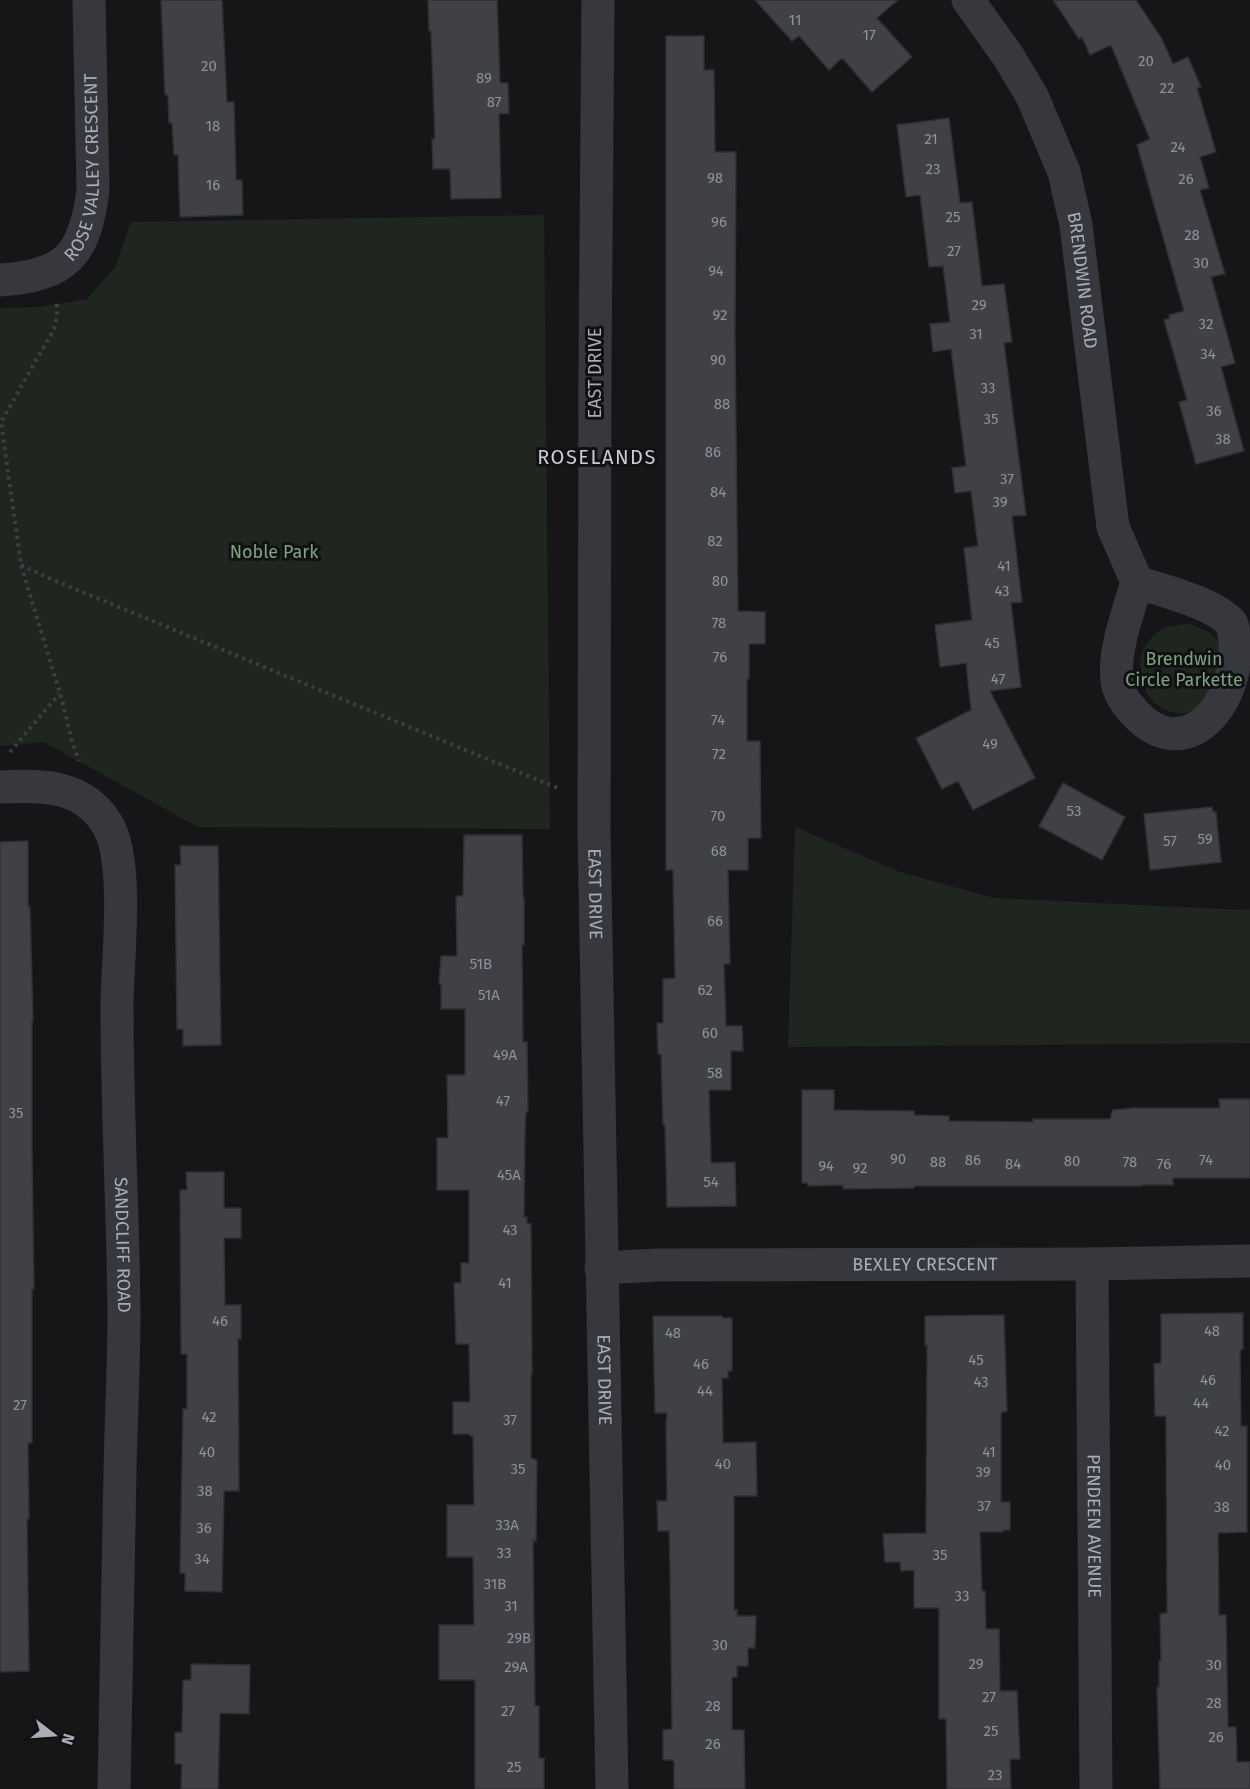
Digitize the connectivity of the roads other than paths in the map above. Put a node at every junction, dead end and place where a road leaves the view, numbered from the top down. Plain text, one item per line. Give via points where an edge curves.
1 (89, 0) edge
2 (598, 0) edge
3 (968, 0) edge
4 (0, 280) edge
5 (1137, 582) junction
6 (0, 787) edge
7 (1250, 1261) edge
8 (1092, 1264) junction
9 (601, 1268) junction
10 (114, 1789) edge
11 (612, 1789) edge
12 (1096, 1789) edge

1 - 4 street, ROSE VALLEY CRESCENT via 93,190 85,233 70,257 57,267 44,274
2 - 9 street, EAST DRIVE via 594,803
3 - 5 street, BRENDWIN ROAD via 1032,96 1064,172 1078,236 1113,527
5 - 5 street via 1116,660 1117,682 1125,702 1139,718 1158,729 1179,734 1201,731 1220,721 1236,705 1245,686 1248,664 1243,642 1232,623 1215,610
6 - 10 street, SANDCLIFF ROAD via 46,786 86,801 107,823 118,858 124,1314
7 - 8 street, BEXLEY CRESCENT
8 - 9 street, BEXLEY CRESCENT
8 - 12 street, PENDEEN AVENUE
9 - 11 street, EAST DRIVE

